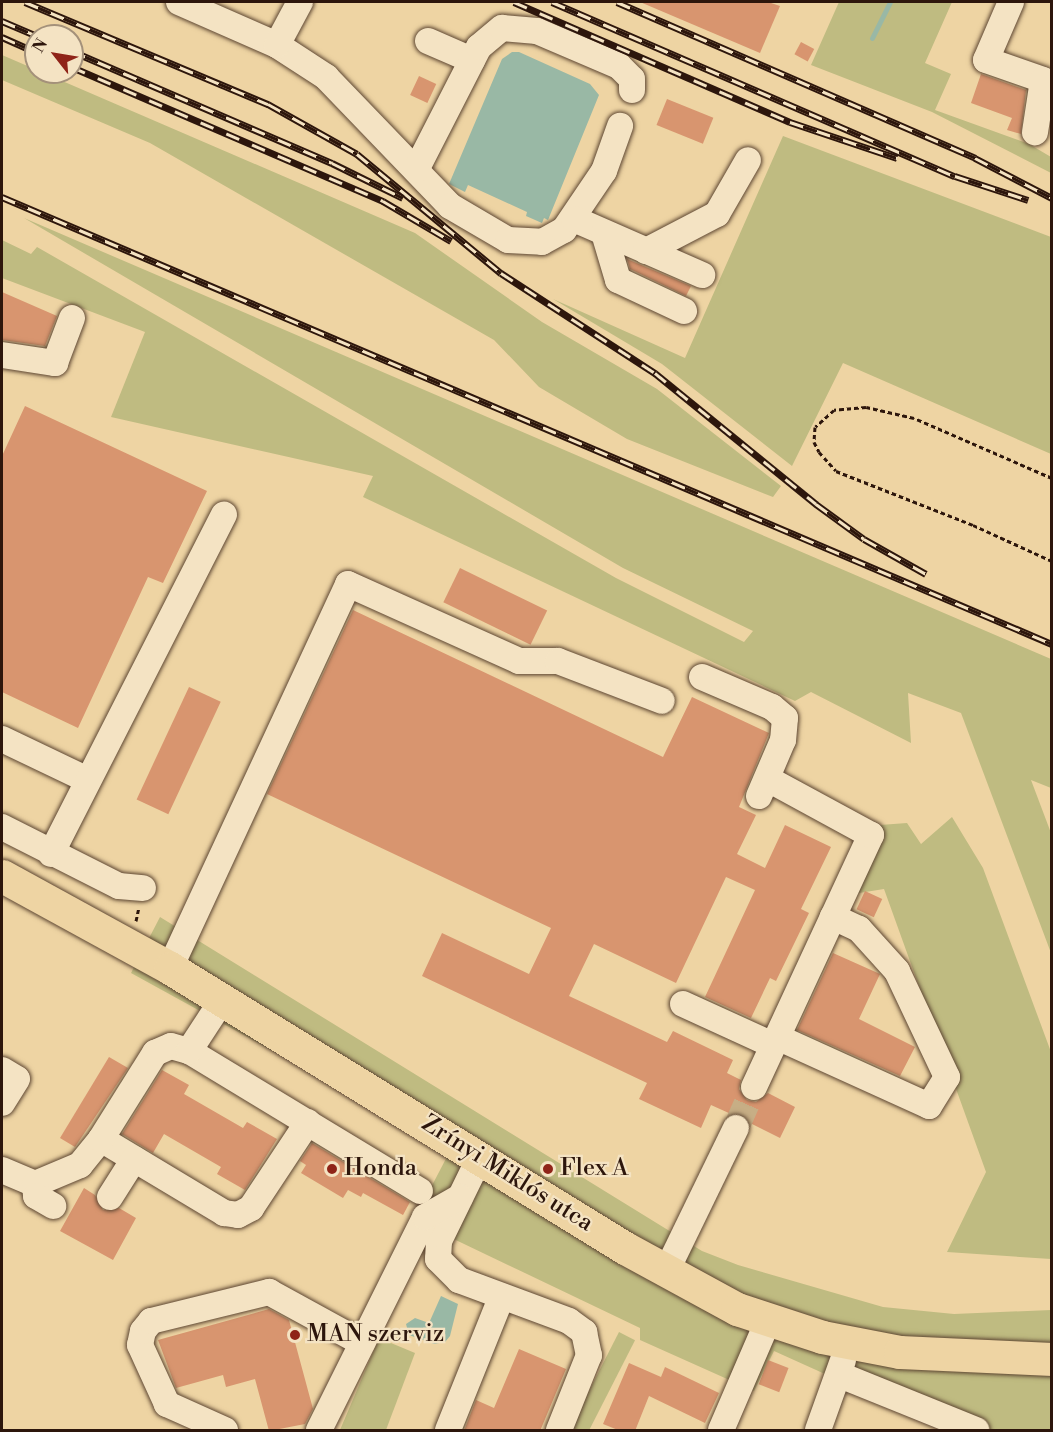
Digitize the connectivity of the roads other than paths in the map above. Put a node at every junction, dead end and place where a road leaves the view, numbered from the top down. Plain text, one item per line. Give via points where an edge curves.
1 (179, 2) edge
2 (300, 2) edge
3 (1011, 2) edge
4 (428, 41) dead end
5 (277, 45) junction
6 (472, 60) junction
7 (632, 90) dead end
8 (620, 126) dead end
9 (1035, 132) dead end
10 (748, 160) dead end
11 (416, 170) junction
12 (574, 219) junction
13 (604, 233) junction
14 (646, 250) junction
15 (702, 275) dead end
16 (684, 311) dead end
17 (72, 318) dead end
18 (2, 355) edge
19 (224, 514) dead end
20 (702, 677) dead end
21 (662, 701) dead end
22 (2, 740) edge
23 (88, 780) junction
24 (2, 827) edge
25 (51, 854) junction
26 (2, 876) edge
27 (143, 888) dead end
28 (833, 917) junction
29 (170, 968) junction
30 (223, 999) junction
31 (683, 1004) dead end
32 (775, 1041) junction
33 (189, 1051) junction
34 (2, 1070) edge
35 (754, 1087) tunnel mouth
36 (2, 1103) edge
37 (308, 1122) junction
38 (736, 1128) tunnel mouth
39 (101, 1139) junction
40 (480, 1157) junction
41 (134, 1159) junction
42 (2, 1170) edge
43 (35, 1184) junction
44 (420, 1191) dead end
45 (110, 1197) dead end
46 (460, 1197) junction
47 (53, 1206) dead end
48 (666, 1272) junction
49 (502, 1296) junction
50 (768, 1321) junction
51 (847, 1342) junction
52 (362, 1343) junction
53 (1052, 1359) edge
54 (840, 1375) junction
55 (225, 1431) edge
56 (319, 1431) edge
57 (448, 1431) edge
58 (559, 1431) edge
59 (721, 1431) edge
60 (818, 1431) edge
61 (976, 1431) edge

1 - 5 lane
2 - 5 lane
3 - 9 lane via 986,60 1043,80
4 - 6 lane
5 - 11 lane via 338,88
6 - 7 lane via 494,31 524,28 619,66 632,80
6 - 11 lane
8 - 12 lane via 604,171
10 - 14 lane via 717,214
11 - 12 lane via 450,206 508,240 542,242
12 - 13 lane
13 - 14 lane
13 - 16 lane via 618,280
14 - 15 lane
17 - 18 lane via 55,363
19 - 23 lane
20 - 28 lane via 772,707 785,718 783,740 764,788 871,835
21 - 29 lane via 558,661 519,661 348,584
22 - 23 lane
23 - 25 lane
24 - 25 lane
25 - 27 lane via 119,886
26 - 29 main road, Zrínyi Miklós utca
28 - 32 lane
28 - 32 lane via 859,929 897,971 947,1077 929,1106
29 - 30 main road, Zrínyi Miklós utca
30 - 33 lane
30 - 40 main road, Zrínyi Miklós utca
31 - 32 lane
32 - 35 lane
33 - 37 lane
33 - 39 lane via 171,1046 155,1053
34 - 36 lane via 17,1079
37 - 41 lane via 250,1208 238,1215 224,1213
37 - 44 lane
38 - 48 lane
39 - 41 lane
39 - 43 lane via 80,1165
40 - 46 lane
40 - 48 main road, Zrínyi Miklós utca
41 - 45 lane
42 - 43 lane
43 - 47 lane via 36,1196
46 - 49 lane via 439,1241 438,1259 459,1280
46 - 52 lane via 425,1217
48 - 50 main road, Zrínyi Miklós utca via 737,1310
49 - 57 lane
49 - 58 lane via 569,1321 584,1332 589,1355
50 - 51 main road, Zrínyi Miklós utca
50 - 59 lane
51 - 53 main road, Zrínyi Miklós utca via 936,1356
51 - 54 lane
52 - 55 lane via 269,1292 151,1321 142,1331 140,1344 166,1404
52 - 56 lane
54 - 60 lane
54 - 61 lane

